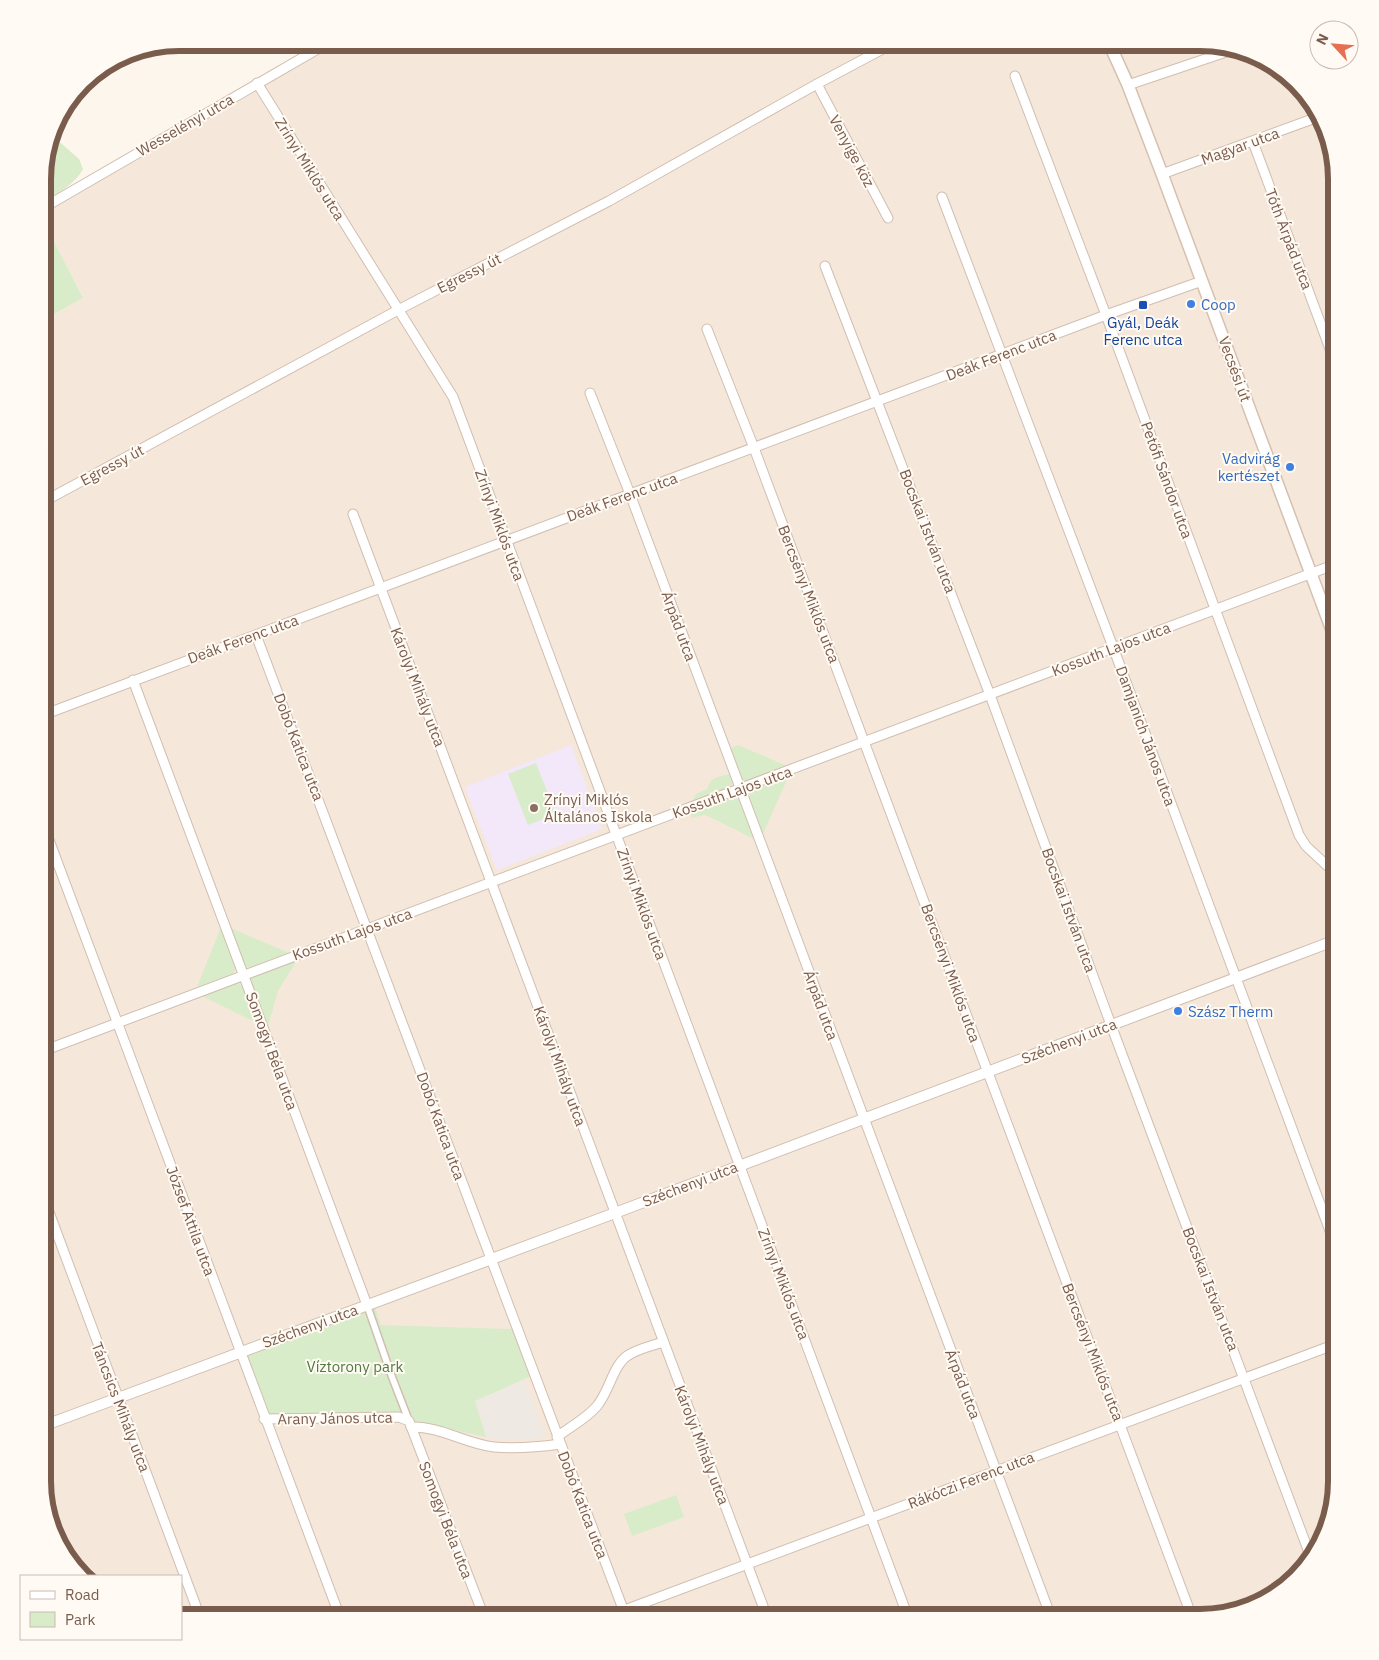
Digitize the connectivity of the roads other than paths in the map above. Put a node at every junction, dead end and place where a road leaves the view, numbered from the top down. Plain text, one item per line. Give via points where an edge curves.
1 (312, 51) edge
2 (878, 52) edge
3 (1113, 52) edge
4 (1221, 54) edge
5 (1015, 76) dead end
6 (257, 83) junction
7 (817, 84) junction
8 (1128, 85) junction
9 (1313, 119) edge
10 (1253, 142) junction
11 (1162, 174) junction
12 (942, 197) dead end
13 (52, 203) edge
14 (888, 218) dead end
15 (825, 266) dead end
16 (1202, 281) junction
17 (398, 310) junction
18 (1106, 315) junction
19 (707, 330) dead end
20 (1328, 344) edge
21 (1003, 354) junction
22 (590, 393) dead end
23 (878, 401) junction
24 (754, 448) junction
25 (630, 494) junction
26 (52, 497) edge
27 (353, 514) dead end
28 (506, 541) junction
29 (1328, 567) edge
30 (1311, 573) junction
31 (381, 587) junction
32 (1215, 609) junction
33 (1328, 619) edge
34 (256, 634) junction
35 (1113, 647) junction
36 (133, 680) junction
37 (990, 695) junction
38 (52, 711) edge
39 (864, 742) junction
40 (740, 789) junction
41 (616, 834) junction
42 (51, 847) edge
43 (1328, 867) edge
44 (492, 882) junction
45 (368, 928) junction
46 (1328, 943) edge
47 (244, 974) junction
48 (1236, 978) junction
49 (117, 1022) junction
50 (1111, 1025) junction
51 (51, 1048) edge
52 (988, 1071) junction
53 (863, 1119) junction
54 (738, 1165) junction
55 (615, 1213) junction
56 (51, 1218) edge
57 (1328, 1225) edge
58 (490, 1259) junction
59 (367, 1305) junction
60 (663, 1342) junction
61 (1328, 1347) edge
62 (240, 1352) junction
63 (1244, 1378) junction
64 (118, 1397) junction
65 (264, 1419) junction
66 (409, 1422) junction
67 (51, 1423) edge
68 (1120, 1424) junction
69 (559, 1440) junction
70 (996, 1471) junction
71 (871, 1518) junction
72 (1308, 1549) edge
73 (747, 1565) junction
74 (197, 1609) edge
75 (337, 1609) edge
76 (481, 1609) edge
77 (623, 1609) edge
78 (637, 1609) edge
79 (764, 1609) edge
80 (905, 1609) edge
81 (1049, 1609) edge
82 (1189, 1609) edge

1 - 6 street, Wesselényi utca
2 - 7 street, Egressy út
3 - 8 main road, Vecsési út
4 - 8 street
5 - 18 street, Petőfi Sándor utca
6 - 13 street, Wesselényi utca
6 - 17 street, Zrínyi Miklós utca
7 - 14 street, Venyige köz
7 - 17 street, Egressy út via 609,201
8 - 11 main road, Vecsési út
9 - 10 street, Magyar utca
10 - 11 street, Magyar utca
10 - 20 street, Tóth Árpád utca
11 - 16 main road, Vecsési út
12 - 21 street, Damjanich János utca
15 - 23 street, Bocskai István utca
16 - 18 street, Deák Ferenc utca
16 - 30 main road, Vecsési út
17 - 26 street, Egressy út
17 - 28 street, Zrínyi Miklós utca via 453,397
18 - 21 street, Deák Ferenc utca
18 - 32 street, Petőfi Sándor utca
19 - 24 street, Bercsényi Miklós utca
21 - 23 street, Deák Ferenc utca
21 - 35 street, Damjanich János utca
22 - 25 street, Árpád utca
23 - 24 street, Deák Ferenc utca
23 - 37 street, Bocskai István utca
24 - 25 street, Deák Ferenc utca
24 - 39 street, Bercsényi Miklós utca
25 - 28 street, Deák Ferenc utca
25 - 40 street, Árpád utca
27 - 31 street, Károlyi Mihály utca
28 - 31 street, Deák Ferenc utca
28 - 41 street, Zrínyi Miklós utca
29 - 30 street, Kossuth Lajos utca
30 - 32 street, Kossuth Lajos utca
30 - 33 main road, Vecsési út
31 - 34 street, Deák Ferenc utca
31 - 44 street, Károlyi Mihály utca
32 - 35 street, Kossuth Lajos utca
32 - 43 street, Petőfi Sándor utca via 1298,835
34 - 36 street, Deák Ferenc utca
34 - 45 street, Dobó Katica utca
35 - 37 street, Kossuth Lajos utca
35 - 48 street, Damjanich János utca
36 - 38 street, Deák Ferenc utca
36 - 47 street, Somogyi Béla utca
37 - 39 street, Kossuth Lajos utca
37 - 50 street, Bocskai István utca
39 - 40 street, Kossuth Lajos utca
39 - 52 street, Bercsényi Miklós utca
40 - 41 street, Kossuth Lajos utca
40 - 53 street, Árpád utca
41 - 44 street, Kossuth Lajos utca
41 - 54 street, Zrínyi Miklós utca
42 - 49 street, József Attila utca
44 - 45 street, Kossuth Lajos utca
44 - 55 street, Károlyi Mihály utca
45 - 47 street, Kossuth Lajos utca
45 - 58 street, Dobó Katica utca
46 - 48 street, Széchenyi utca
47 - 49 street, Kossuth Lajos utca
47 - 59 street, Somogyi Béla utca
48 - 50 street, Széchenyi utca
48 - 57 street, Damjanich János utca
49 - 51 street, Kossuth Lajos utca
49 - 62 street, József Attila utca
50 - 52 street, Széchenyi utca
50 - 63 street, Bocskai István utca
52 - 53 street, Széchenyi utca
52 - 68 street, Bercsényi Miklós utca
53 - 54 street, Széchenyi utca
53 - 70 street, Árpád utca
54 - 55 street, Széchenyi utca
54 - 71 street, Zrínyi Miklós utca
55 - 58 street, Széchenyi utca
55 - 60 street, Károlyi Mihály utca
56 - 64 street, Táncsics Mihály utca
58 - 59 street, Széchenyi utca
58 - 69 street, Dobó Katica utca
59 - 62 street, Széchenyi utca
59 - 66 street, Somogyi Béla utca
60 - 69 street, Arany János utca via 626,1356 597,1407
60 - 73 street, Károlyi Mihály utca
61 - 63 street, Rákóczi Ferenc utca
62 - 64 street, Széchenyi utca
62 - 65 street, József Attila utca
63 - 68 street, Rákóczi Ferenc utca
63 - 72 street, Bocskai István utca
64 - 67 street, Széchenyi utca
64 - 74 street, Táncsics Mihály utca
65 - 66 street, Arany János utca via 400,1417
65 - 75 street, József Attila utca
66 - 69 street, Arany János utca via 494,1447 536,1447
66 - 76 street, Somogyi Béla utca
68 - 70 street, Rákóczi Ferenc utca
68 - 82 street, Bercsényi Miklós utca
69 - 77 street, Dobó Katica utca
70 - 71 street, Rákóczi Ferenc utca
70 - 81 street, Árpád utca
71 - 73 street, Rákóczi Ferenc utca
71 - 80 street, Zrínyi Miklós utca
73 - 78 street, Rákóczi Ferenc utca
73 - 79 street, Károlyi Mihály utca

